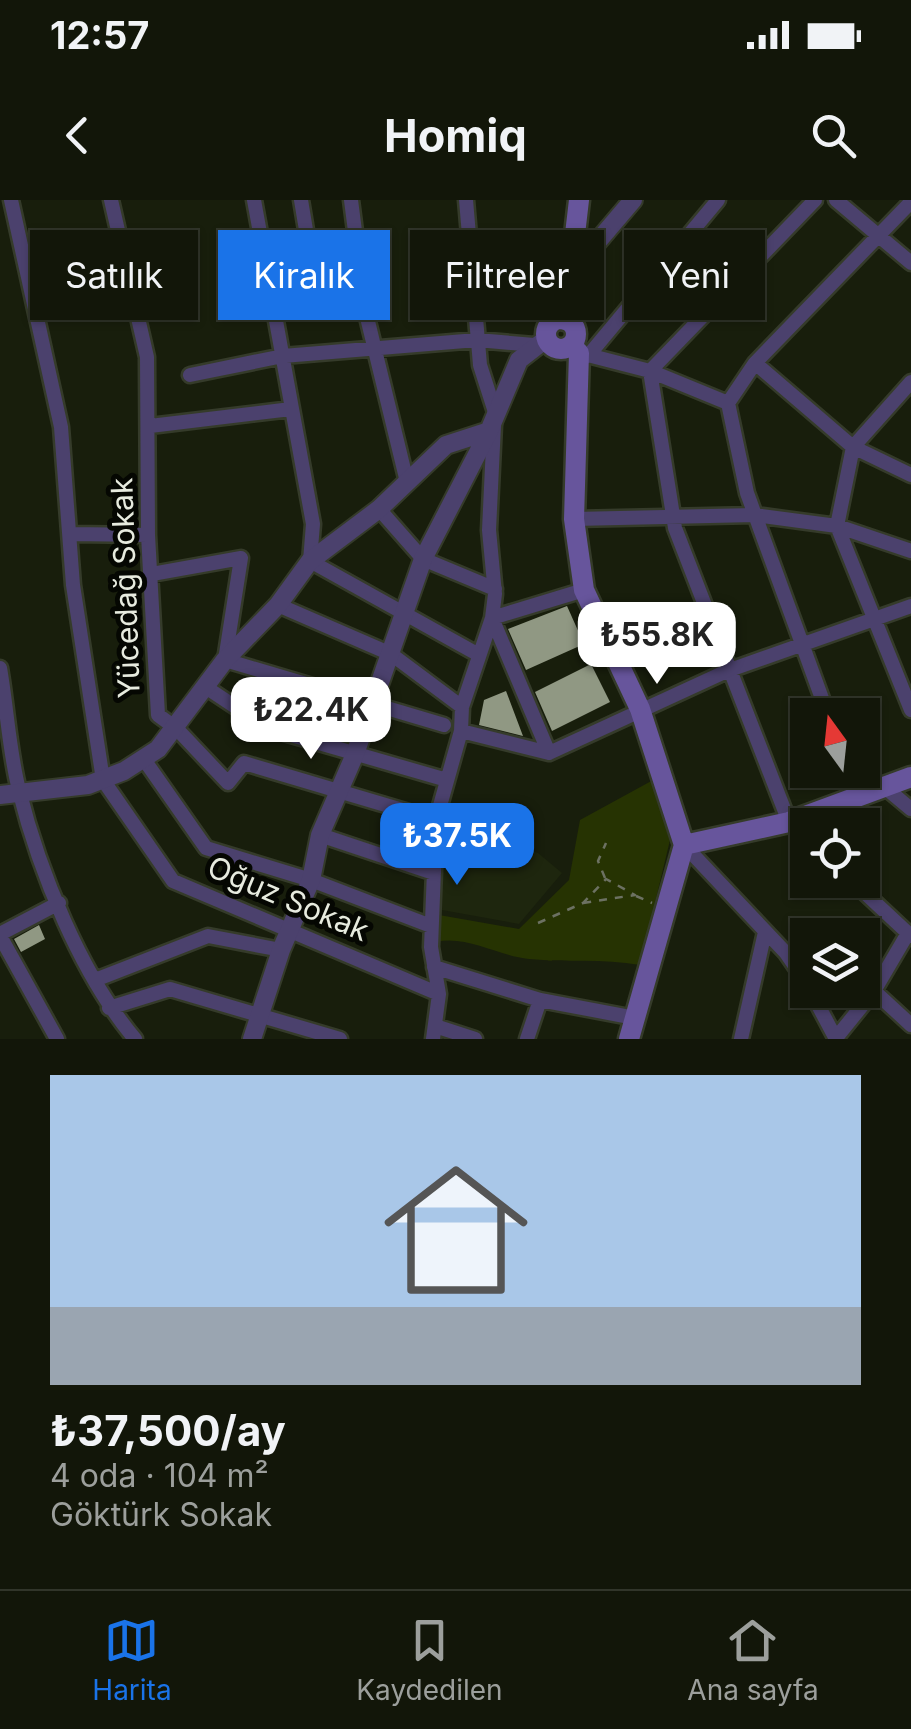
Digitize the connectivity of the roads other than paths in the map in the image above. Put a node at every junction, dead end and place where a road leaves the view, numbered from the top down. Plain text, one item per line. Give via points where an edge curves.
1 (11, 200) edge
2 (110, 200) edge
3 (254, 200) edge
4 (301, 200) edge
5 (351, 200) edge
6 (466, 200) edge
7 (579, 200) edge
8 (632, 200) edge
9 (718, 200) edge
10 (815, 200) edge
11 (836, 200) edge
12 (911, 202) edge
13 (261, 230) edge
14 (306, 230) edge
15 (576, 230) edge
16 (604, 234) edge
17 (878, 237) junction
18 (911, 263) edge
19 (277, 320) edge
20 (565, 320) joint
21 (477, 340) junction
22 (540, 342) junction
23 (378, 351) junction
24 (580, 351) junction
25 (283, 356) junction
26 (755, 363) junction
27 (650, 371) junction
28 (190, 375) dead end
29 (911, 382) edge
30 (728, 403) junction
31 (291, 409) junction
32 (495, 414) junction
33 (150, 426) junction
34 (853, 447) junction
35 (911, 474) edge
36 (407, 482) junction
37 (379, 509) junction
38 (755, 514) junction
39 (675, 515) junction
40 (574, 518) junction
41 (836, 526) junction
42 (71, 534) junction
43 (148, 535) junction
44 (911, 551) edge
45 (423, 558) junction
46 (310, 561) junction
47 (152, 574) junction
48 (494, 589) junction
49 (584, 590) junction
50 (278, 605) junction
51 (911, 606) edge
52 (402, 615) junction
53 (492, 618) junction
54 (873, 620) junction
55 (800, 646) junction
56 (391, 654) junction
57 (479, 655) junction
58 (224, 660) junction
59 (0, 668) edge
60 (727, 671) junction
61 (204, 686) junction
62 (821, 698) edge
63 (371, 700) junction
64 (462, 706) junction
65 (640, 710) junction
66 (911, 710) edge
67 (444, 725) dead end
68 (177, 729) junction
69 (460, 730) junction
70 (548, 753) junction
71 (355, 754) junction
72 (143, 758) junction
73 (911, 777) edge
74 (103, 780) junction
75 (447, 780) junction
76 (858, 788) edge
77 (887, 789) junction
78 (19, 790) junction
79 (336, 790) junction
80 (0, 795) edge
81 (861, 796) junction
82 (828, 808) edge
83 (911, 808) edge
84 (436, 820) junction
85 (790, 822) joint
86 (320, 835) junction
87 (684, 845) junction
88 (434, 873) junction
89 (311, 880) junction
90 (871, 898) edge
91 (59, 903) junction
92 (432, 926) junction
93 (290, 929) junction
94 (764, 932) junction
95 (909, 934) edge
96 (0, 935) edge
97 (281, 950) junction
98 (790, 964) edge
99 (434, 967) junction
100 (94, 980) junction
101 (880, 981) edge
102 (439, 994) junction
103 (880, 997) edge
104 (540, 1000) junction
105 (109, 1008) junction
106 (820, 1008) edge
107 (861, 1008) edge
108 (261, 1017) junction
109 (911, 1025) edge
110 (632, 1029) edge
111 (434, 1033) edge
112 (56, 1039) edge
113 (135, 1039) edge
114 (252, 1039) edge
115 (340, 1039) edge
116 (476, 1039) edge
117 (527, 1039) edge
118 (741, 1039) edge
119 (836, 1039) edge

1 - 42 street via 61,427
2 - 33 street, Yücedağ Sokak via 147,357
3 - 13 street
4 - 14 street
5 - 23 street via 365,309
6 - 21 street
7 - 15 main road
8 - 16 street
9 - 24 street
10 - 27 street
11 - 17 street
12 - 17 street
17 - 18 street
17 - 26 street
19 - 25 street
20 - 22 main road via 550,324
20 - 24 main road via 576,330
21 - 22 street
21 - 23 street
21 - 32 street
22 - 24 main road
22 - 32 street via 519,360
23 - 25 street
23 - 36 street
24 - 27 street
24 - 40 main road
25 - 28 street
25 - 31 street
26 - 30 street
26 - 34 street
27 - 30 street
27 - 39 street
29 - 34 street
30 - 38 street
31 - 33 street
31 - 46 street via 314,524
32 - 36 street via 446,445
32 - 45 street
32 - 48 street via 489,530
33 - 43 street, Yücedağ Sokak
34 - 35 street
34 - 41 street
36 - 37 street
37 - 45 street
37 - 46 street
38 - 39 street
38 - 41 street
38 - 55 street
39 - 40 street
39 - 60 street
40 - 49 main road
41 - 44 street
41 - 54 street
42 - 43 street
42 - 74 street
43 - 47 street, Yücedağ Sokak
45 - 48 street
45 - 52 street
46 - 50 street
46 - 52 street
47 - 58 street via 241,558
47 - 68 street, Yücedağ Sokak via 154,700 158,715
48 - 53 street
49 - 53 street
49 - 65 main road
50 - 56 street
50 - 58 street
51 - 54 street
52 - 56 street
52 - 57 street
53 - 57 street
53 - 70 street
54 - 55 street
54 - 66 street
55 - 60 street
55 - 62 street
56 - 63 street
56 - 64 street
57 - 64 street
58 - 61 street
58 - 63 street
59 - 78 street
60 - 65 street
60 - 85 street
61 - 68 street
61 - 71 street via 267,728
63 - 67 street
63 - 71 street
64 - 69 street
65 - 70 street
65 - 87 main road
68 - 72 street
68 - 79 street, Yücedağ Sokak via 228,783 244,763
69 - 70 street
69 - 75 street
71 - 75 street
71 - 79 street
72 - 74 street
72 - 89 street via 206,848
73 - 77 main road
74 - 78 street
74 - 93 street, Oğuz Sokak via 173,880
75 - 84 street
76 - 81 street
77 - 81 main road
77 - 83 street
78 - 80 street
78 - 91 street
79 - 84 street, Yücedağ Sokak
79 - 86 street
81 - 82 main road
84 - 88 street
85 - 87 main road
86 - 88 street
86 - 89 street
87 - 94 street
87 - 110 main road
88 - 92 street
89 - 92 street
89 - 93 street
90 - 95 street
91 - 96 street
91 - 100 street
92 - 99 street
93 - 97 street
93 - 102 street, Oğuz Sokak
94 - 98 street
94 - 118 street
95 - 101 street
96 - 112 street
97 - 100 street via 208,936
97 - 108 street
99 - 102 street
99 - 104 street
100 - 105 street
102 - 111 street
103 - 109 street
104 - 110 street
104 - 117 street
105 - 108 street via 170,988
105 - 113 street
106 - 119 street
107 - 119 street
108 - 114 street
108 - 115 street
111 - 116 street

